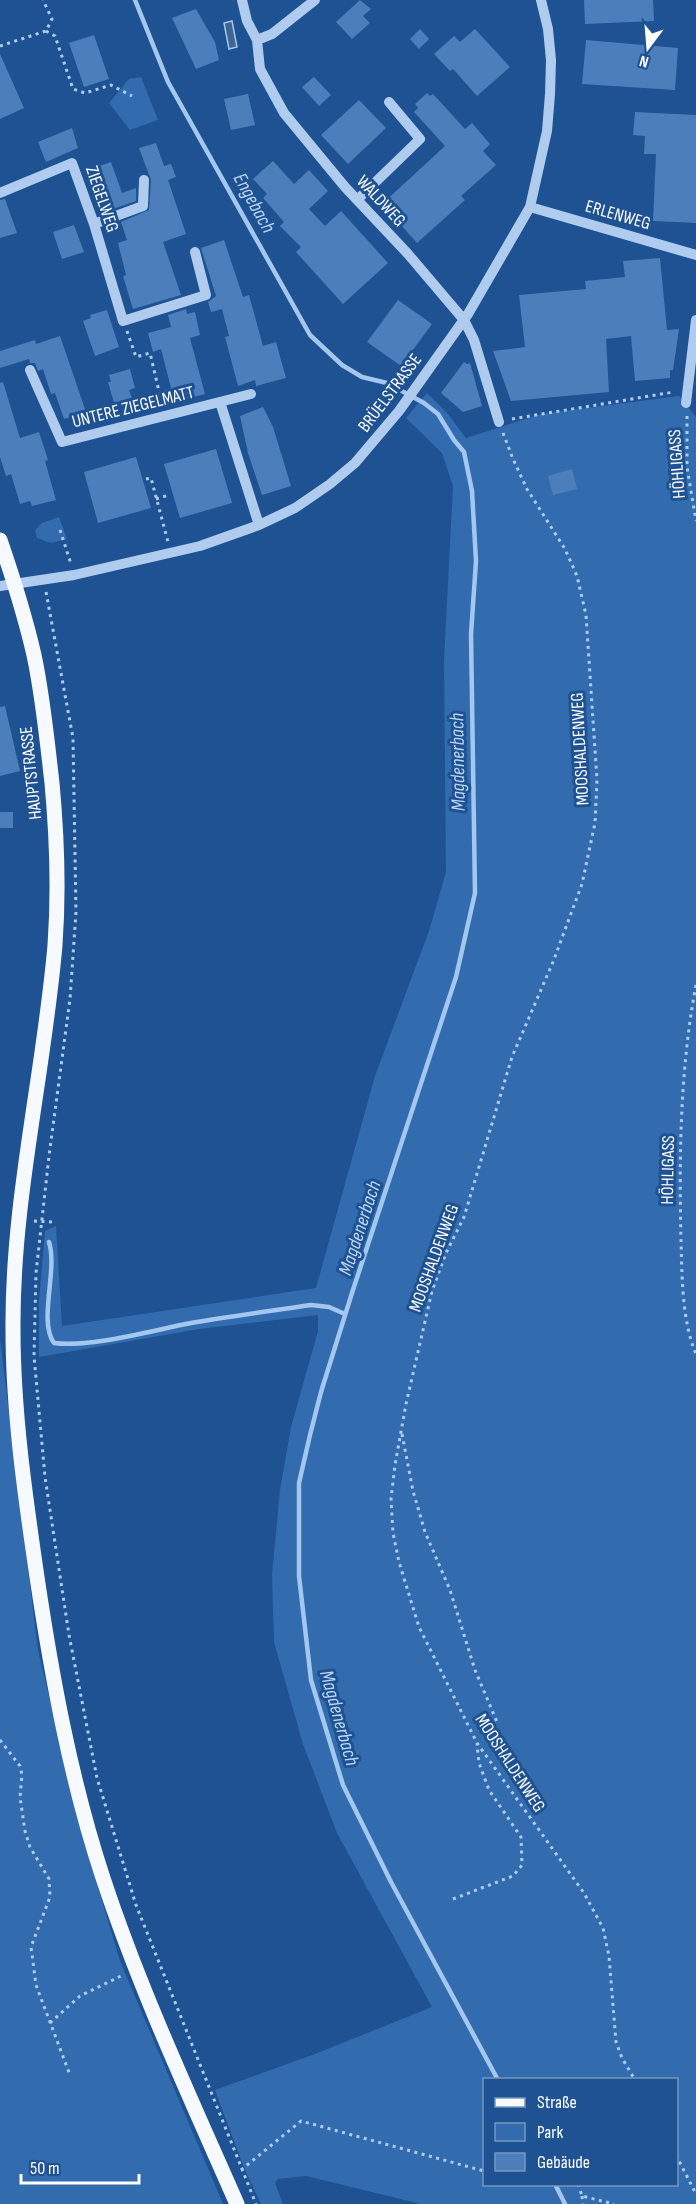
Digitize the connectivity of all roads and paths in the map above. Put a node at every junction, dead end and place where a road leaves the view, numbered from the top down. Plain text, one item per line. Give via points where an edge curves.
1 (43, 0) edge
2 (242, 0) edge
3 (315, 0) edge
4 (540, 0) edge
5 (46, 31) junction
6 (257, 40) junction
7 (0, 46) edge
8 (132, 96) dead end
9 (389, 102) dead end
10 (144, 180) dead end
11 (0, 193) edge
12 (357, 201) junction
13 (530, 207) junction
14 (94, 224) junction
15 (195, 252) dead end
16 (696, 255) edge
17 (464, 320) junction
18 (696, 320) edge
19 (123, 321) junction
20 (30, 370) dead end
21 (688, 390) junction
22 (251, 394) dead end
23 (220, 402) junction
24 (686, 403) joint
25 (165, 415) junction
26 (500, 422) junction
27 (146, 479) dead end
28 (169, 495) dead end
29 (156, 499) junction
30 (696, 521) edge
31 (260, 525) junction
32 (60, 530) dead end
33 (0, 540) edge
34 (171, 553) junction
35 (74, 575) junction
36 (44, 579) junction
37 (8, 585) edge
38 (696, 985) edge
39 (696, 1354) edge
40 (402, 1431) junction
41 (497, 1722) dead end
42 (0, 1740) edge
43 (477, 1743) junction
44 (453, 1899) dead end
45 (136, 1969) junction
46 (50, 2023) junction
47 (70, 2075) dead end
48 (635, 2078) edge
49 (678, 2159) edge
50 (241, 2170) junction
51 (483, 2170) edge
52 (579, 2186) edge
53 (696, 2194) edge
54 (582, 2196) junction
55 (237, 2204) edge
56 (256, 2204) edge
57 (583, 2204) edge
58 (614, 2204) edge

1 - 5 path via 52,19
2 - 6 street, WALDWEG
3 - 6 street via 272,34
4 - 13 street, BRÜELSTRASSE via 548,29 550,94 547,131
5 - 7 path
5 - 8 path via 56,36 73,89 85,93 111,85
6 - 12 street, WALDWEG via 260,69 284,113
9 - 12 street via 420,139
10 - 14 street via 143,206
11 - 14 street, ZIEGELWEG via 72,163
12 - 17 street, WALDWEG
13 - 16 street, ERLENWEG
13 - 17 street, BRÜELSTRASSE
14 - 19 street, ZIEGELWEG
15 - 19 street via 206,296
17 - 26 street, WALDWEG
17 - 31 street, BRÜELSTRASSE via 399,411 355,463 295,508
18 - 21 street
19 - 25 path via 136,357 150,353
20 - 25 street, UNTERE ZIEGELMATT via 62,442
21 - 24 street
21 - 26 path
22 - 23 street, UNTERE ZIEGELMATT
23 - 25 street, UNTERE ZIEGELMATT
23 - 31 street, UNTERE ZIEGELMATT
24 - 30 path, HÖHLIGASS via 687,467
26 - 40 path, MOOSHALDENWEG via 527,489 565,549 577,576 586,615 597,780 595,823 582,884 512,1057 464,1217 432,1291
27 - 29 path via 151,478
28 - 29 path
29 - 34 path
31 - 34 street, BRÜELSTRASSE
32 - 35 path
33 - 37 main road, HAUPTSTRASSE
34 - 35 street, BRÜELSTRASSE
35 - 36 street, BRÜELSTRASSE
36 - 37 street, BRÜELSTRASSE
36 - 50 path via 73,738 76,912 70,999 36,1274 34,1356 45,1477 69,1635 98,1778 136,1905
37 - 45 main road, HAUPTSTRASSE via 34,656 45,715 58,848 55,943 16,1239 16,1419 47,1648 71,1762 102,1877
38 - 39 path, HÖHLIGASS via 684,1084 680,1204 682,1283
40 - 41 path via 425,1532
40 - 43 path, MOOSHALDENWEG via 391,1499 399,1562 419,1627
42 - 46 path via 20,1766 25,1830 49,1879 50,1897 31,1947 36,1985
43 - 44 path via 489,1791 521,1837 522,1865 513,1876
43 - 48 path, MOOSHALDENWEG via 584,1893 603,1928 616,2042
45 - 46 path via 80,1996
45 - 55 main road, HAUPTSTRASSE
46 - 47 path
49 - 53 path
50 - 51 path via 301,2121
50 - 56 path
52 - 54 path
54 - 57 path
54 - 58 path

